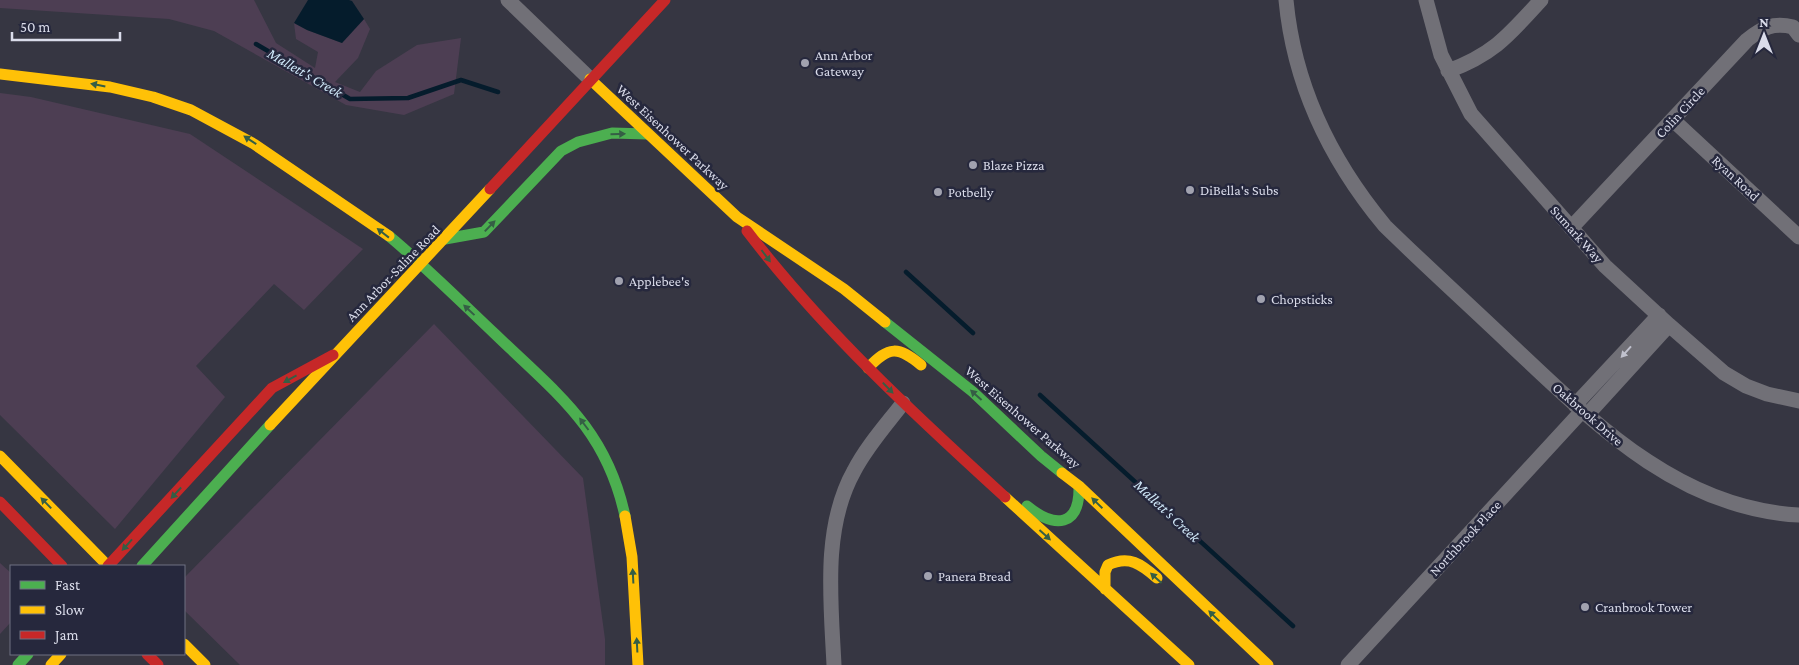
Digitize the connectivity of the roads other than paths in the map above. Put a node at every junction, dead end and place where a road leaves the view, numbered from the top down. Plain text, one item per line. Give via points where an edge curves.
1 (508, 0) edge
2 (666, 0) edge
3 (1286, 0) edge
4 (1426, 0) edge
5 (1541, 0) edge
6 (1799, 35) edge
7 (1448, 71) junction
8 (0, 74) edge
9 (590, 79) junction
10 (1673, 120) junction
11 (648, 134) junction
12 (737, 217) junction
13 (1571, 228) junction
14 (1799, 238) edge
15 (445, 240) junction
16 (421, 264) junction
17 (1664, 320) junction
18 (333, 355) junction
19 (868, 368) junction
20 (942, 383) dead end
21 (1799, 401) edge
22 (903, 404) junction
23 (1582, 411) junction
24 (986, 420) dead end
25 (933, 430) junction
26 (0, 456) edge
27 (1041, 456) junction
28 (1079, 486) junction
29 (0, 502) edge
30 (1799, 515) edge
31 (10, 529) dead end
32 (59, 563) edge
33 (107, 565) edge
34 (109, 565) edge
35 (143, 565) edge
36 (1165, 586) dead end
37 (1105, 589) junction
38 (1201, 618) dead end
39 (185, 645) edge
40 (1249, 649) junction
41 (27, 655) edge
42 (60, 655) edge
43 (148, 655) edge
44 (18, 665) edge
45 (51, 665) edge
46 (158, 665) edge
47 (205, 665) edge
48 (638, 665) edge
49 (834, 665) edge
50 (1189, 665) edge
51 (1268, 665) edge
52 (1348, 665) edge

1 - 9 street
2 - 9 main road, Ann Arbor-Saline Road
3 - 23 street, Oakbrook Drive via 1300,74 1327,140 1364,201 1411,252
4 - 7 street, Sumark Way via 1436,42
5 - 7 street via 1496,47
6 - 10 street, Colin Circle via 1793,28 1782,24 1759,31
7 - 13 street, Sumark Way via 1471,114
16 -> 8 main road via 381,231 247,138 204,116 125,90
9 - 11 main road, West Eisenhower Parkway
9 - 15 main road, Ann Arbor-Saline Road
10 - 13 street, Colin Circle
10 - 14 street, Ryan Road
11 - 12 main road, West Eisenhower Parkway
15 -> 11 main road via 484,232 561,152 578,142 612,134
12 -> 19 main road, West Eisenhower Parkway via 779,272
27 -> 12 main road, West Eisenhower Parkway via 973,392 844,289
13 - 17 street, Sumark Way via 1605,266
15 - 16 main road, Ann Arbor-Saline Road
16 - 18 main road, Ann Arbor-Saline Road
48 -> 16 main road via 632,555 626,514 603,452 564,399
17 - 21 street, Sumark Way via 1724,373 1767,394
17 - 23 street, Northbrook Place
18 -> 34 main road via 272,388
18 - 35 main road, Ann Arbor-Saline Road
19 - 20 main road via 883,354 901,350
19 -> 22 main road, West Eisenhower Parkway
22 - 25 main road, West Eisenhower Parkway
22 - 49 street via 876,436 854,471 838,511 832,556
23 - 30 street, Oakbrook Drive via 1635,454 1686,485 1762,510
23 - 52 street, Northbrook Place
24 - 27 main road via 1022,452
25 - 28 main road via 950,435 1035,513 1048,520 1060,522 1072,517 1078,506
25 -> 37 main road, West Eisenhower Parkway
33 -> 26 main road
27 - 28 main road, West Eisenhower Parkway
40 -> 28 main road, West Eisenhower Parkway
29 - 32 main road
31 - 32 main road
36 -> 37 main road via 1136,560 1123,559 1108,565
37 - 50 main road, West Eisenhower Parkway
38 - 40 main road via 1222,638
39 - 47 main road
40 - 51 main road, West Eisenhower Parkway
41 - 44 main road
42 - 45 main road
43 - 46 main road

